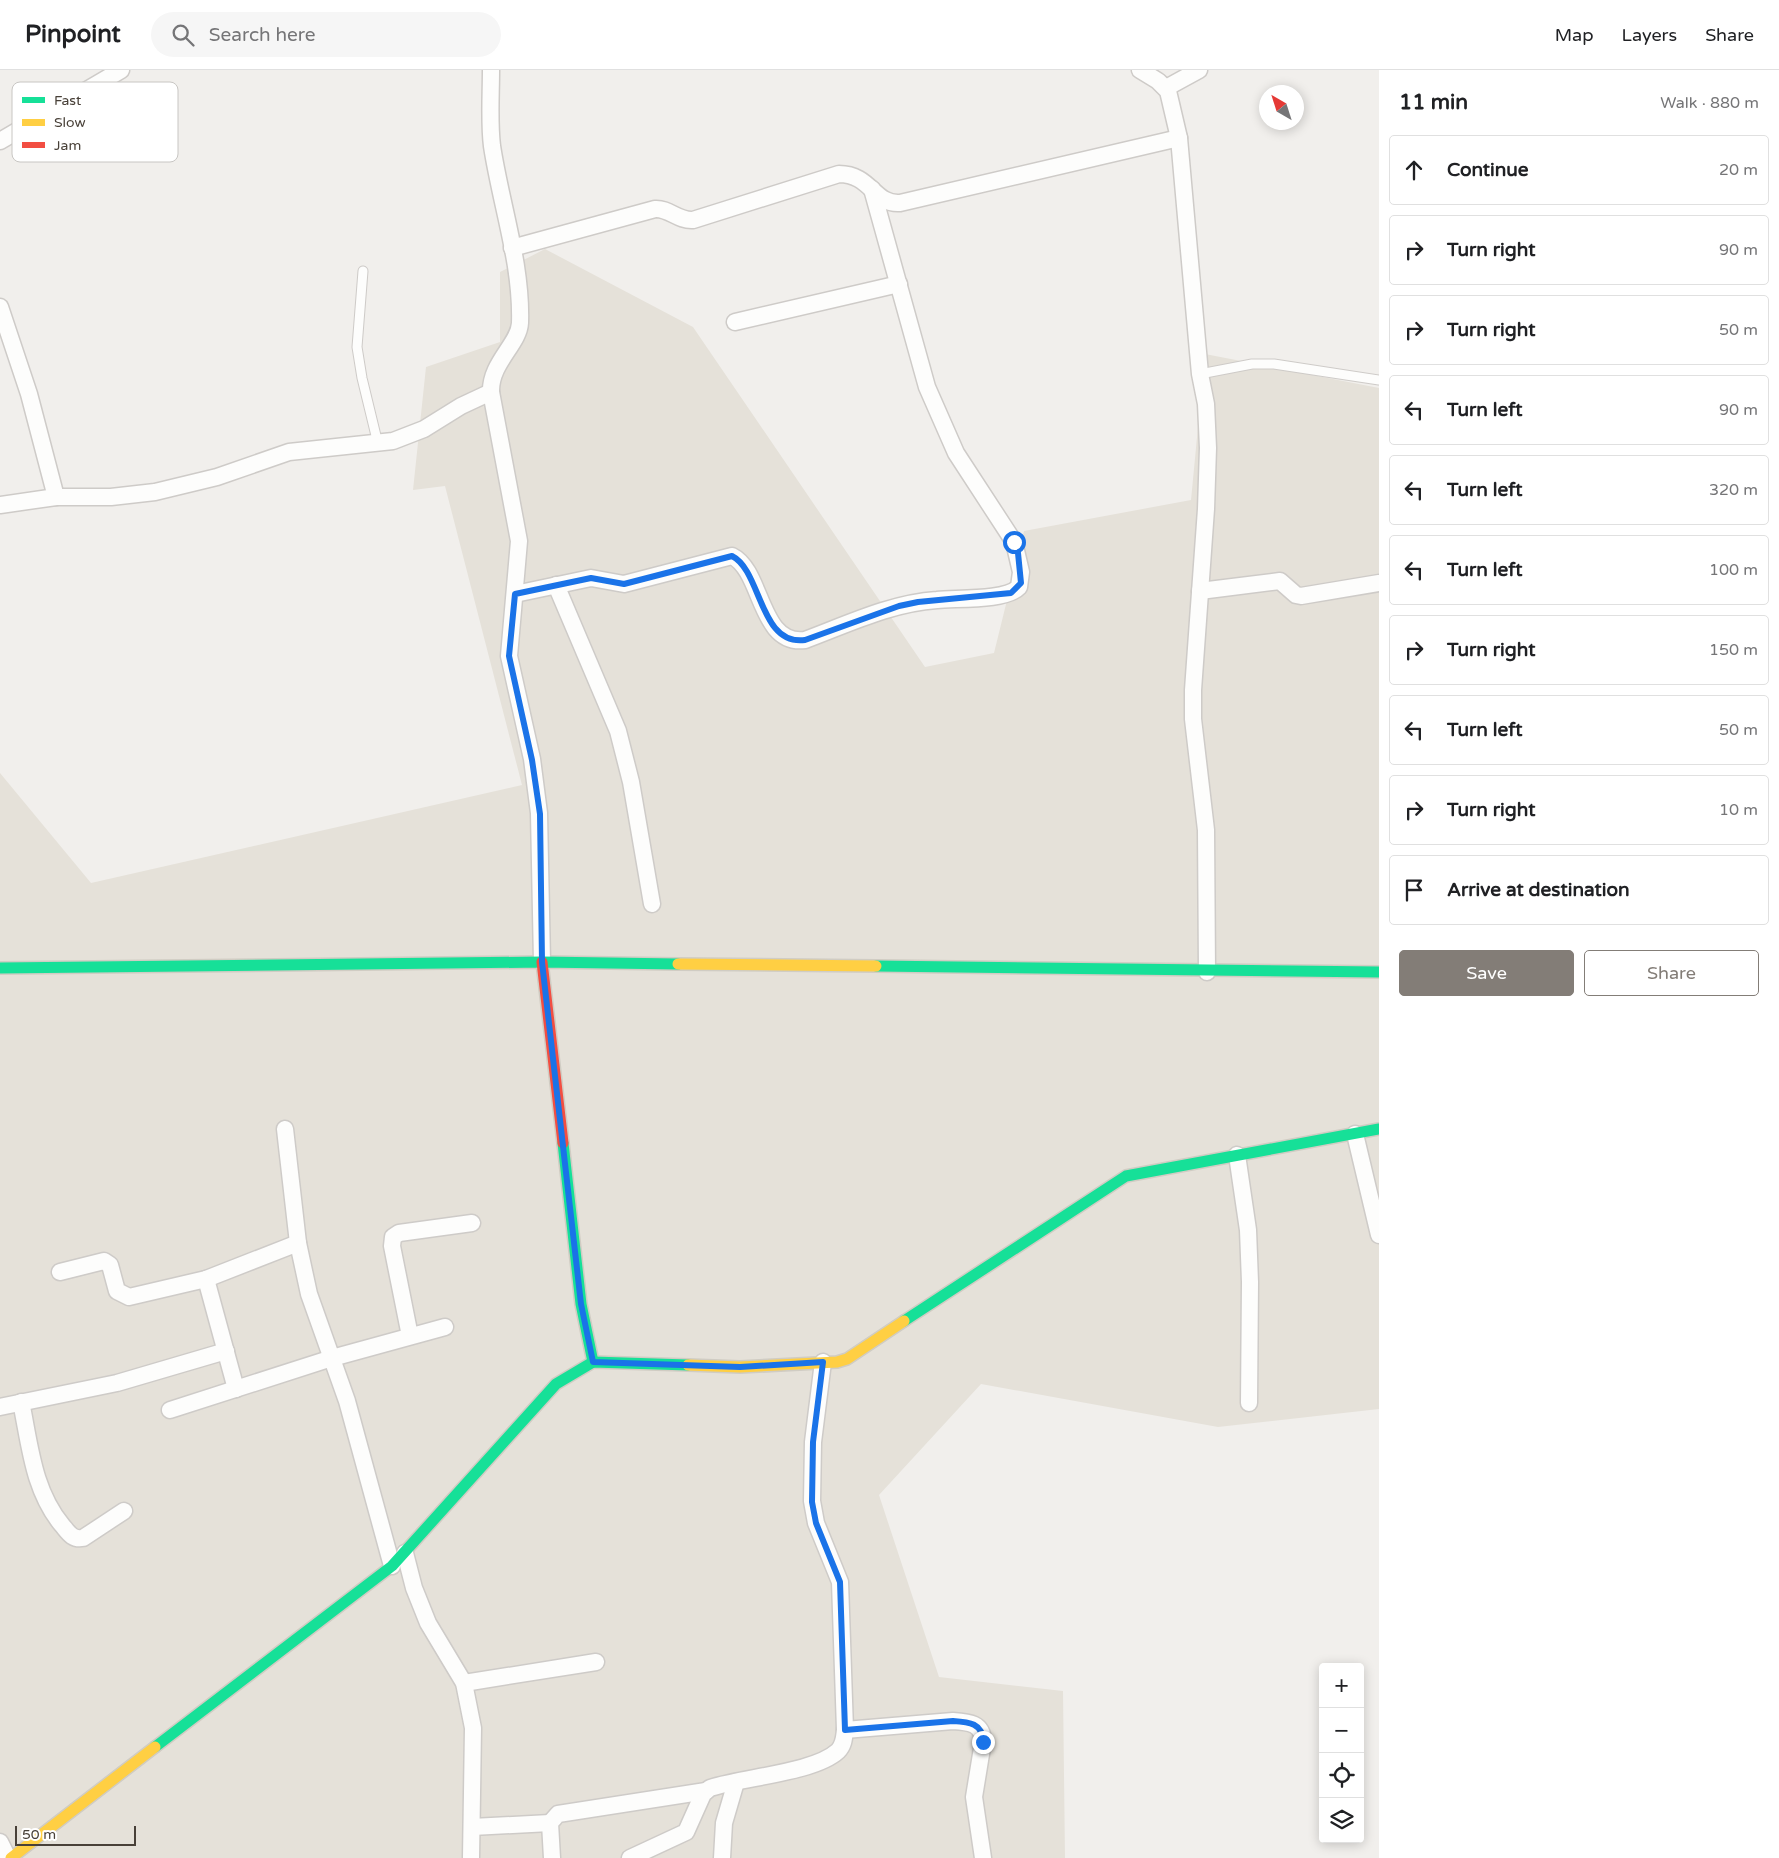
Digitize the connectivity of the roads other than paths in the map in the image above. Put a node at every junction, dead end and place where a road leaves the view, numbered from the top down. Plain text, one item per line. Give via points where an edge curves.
1 (121, 70) edge
2 (491, 70) edge
3 (1140, 70) edge
4 (1199, 70) edge
5 (101, 82) edge
6 (1166, 88) junction
7 (12, 134) edge
8 (1179, 138) junction
9 (0, 141) edge
10 (872, 189) junction
11 (512, 248) junction
12 (363, 271) dead end
13 (899, 284) junction
14 (0, 307) edge
15 (735, 322) dead end
16 (1200, 374) junction
17 (1379, 380) edge
18 (491, 392) junction
19 (378, 444) junction
20 (56, 497) junction
21 (0, 505) edge
22 (1379, 583) edge
23 (556, 585) junction
24 (1200, 592) junction
25 (515, 594) junction
26 (652, 904) dead end
27 (542, 962) junction
28 (1, 968) edge
29 (1207, 972) junction
30 (1379, 972) edge
31 (285, 1129) dead end
32 (1379, 1129) edge
33 (1355, 1134) junction
34 (1237, 1155) junction
35 (472, 1223) dead end
36 (1379, 1235) edge
37 (298, 1243) junction
38 (60, 1272) dead end
39 (206, 1279) junction
40 (445, 1327) dead end
41 (410, 1336) junction
42 (226, 1351) junction
43 (332, 1358) junction
44 (593, 1362) junction
45 (829, 1362) junction
46 (236, 1389) junction
47 (21, 1402) junction
48 (1249, 1403) dead end
49 (0, 1407) edge
50 (170, 1410) dead end
51 (124, 1511) dead end
52 (405, 1553) junction
53 (392, 1566) junction
54 (596, 1662) dead end
55 (464, 1683) junction
56 (845, 1730) junction
57 (736, 1782) junction
58 (706, 1791) junction
59 (550, 1823) junction
60 (472, 1827) junction
61 (0, 1842) edge
62 (10, 1858) edge
63 (471, 1858) edge
64 (552, 1858) edge
65 (630, 1858) edge
66 (722, 1858) edge
67 (983, 1858) edge

1 - 5 street
2 - 11 street via 492,145
3 - 6 street
4 - 6 street
6 - 8 street
7 - 9 street
8 - 10 street via 900,203 888,202
8 - 16 street
10 - 11 street via 857,176 839,174 693,220 656,209
10 - 13 street
11 - 18 street via 520,326 494,371
12 - 19 lane via 357,347
13 - 15 street
13 - 23 street via 919,360 943,428 1018,553 1021,583 1015,591 1006,595 899,606 795,641 787,639 775,627 742,565 732,556 624,584 591,578
14 - 20 street
16 - 17 lane via 1245,364 1268,364
16 - 24 street via 1206,404 1208,448
18 - 19 street via 416,433
18 - 25 street via 519,541
19 - 20 street via 289,452 217,477 155,492 111,497
20 - 21 street
22 - 24 street via 1301,596 1278,581
23 - 25 street
23 - 26 street via 618,731
24 - 29 street via 1193,719 1206,830
25 - 27 street via 509,656 532,760 540,814
27 - 28 main road
27 - 29 main road
27 - 44 main road via 581,1304
29 - 30 main road
31 - 37 street
32 - 33 main road
33 - 34 main road
33 - 36 street
34 - 45 main road via 1126,1176 846,1359
34 - 48 street via 1249,1256
35 - 41 street via 399,1233 393,1237 392,1246
37 - 39 street
37 - 43 street via 309,1294
38 - 39 street via 104,1260 110,1265 117,1291 129,1297
39 - 42 street
40 - 41 street
41 - 43 street
42 - 46 street
42 - 47 street via 117,1383
43 - 46 street
43 - 53 street
44 - 45 main road via 740,1367
44 - 52 main road via 556,1384
45 - 56 street via 813,1442 812,1502 816,1523 840,1582
46 - 50 street
47 - 49 street
47 - 51 street via 40,1492 70,1535 76,1539 83,1538
52 - 53 main road
52 - 55 street via 421,1608
53 - 62 main road
54 - 55 street
55 - 60 street via 473,1728
56 - 57 street via 842,1746 833,1755 807,1766
56 - 67 street via 953,1721 969,1722 978,1727 983,1742 974,1796
57 - 58 street
57 - 66 street via 724,1823
58 - 59 street via 564,1812
58 - 65 street via 686,1832
59 - 60 street
59 - 64 street
60 - 63 street
61 - 62 street

